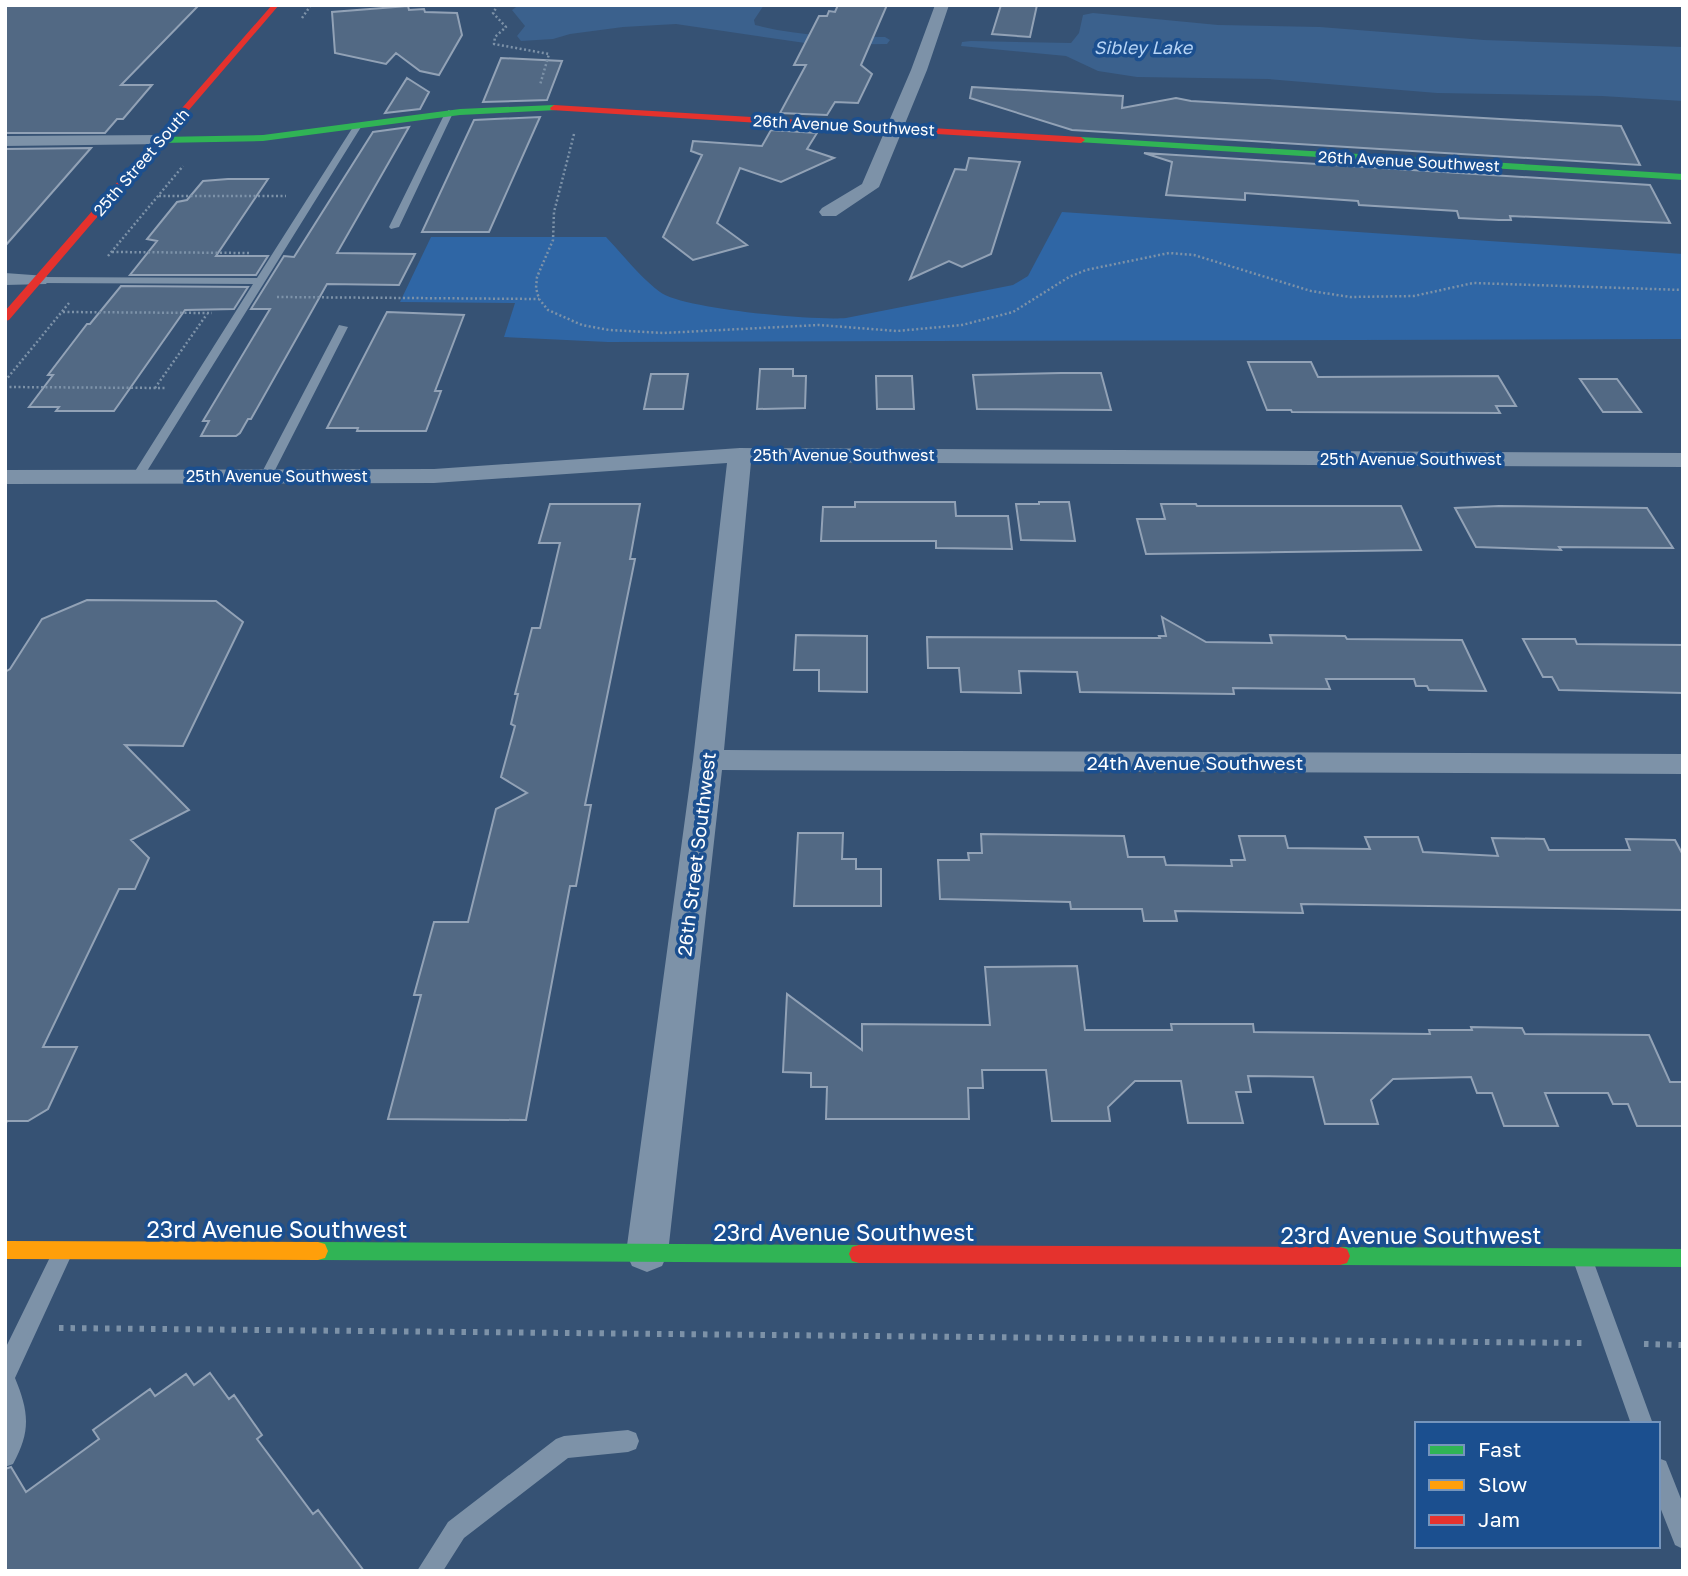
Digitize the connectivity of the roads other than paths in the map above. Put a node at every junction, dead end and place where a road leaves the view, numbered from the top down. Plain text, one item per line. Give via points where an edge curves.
1 (276, 5) edge
2 (942, 5) edge
3 (449, 113) junction
4 (357, 127) junction
5 (894, 128) junction
6 (160, 140) junction
7 (5, 141) edge
8 (1683, 177) edge
9 (829, 212) dead end
10 (394, 227) dead end
11 (5, 279) edge
12 (38, 279) junction
13 (261, 281) junction
14 (5, 318) edge
15 (343, 327) dead end
16 (740, 454) junction
17 (1683, 460) edge
18 (138, 476) junction
19 (266, 476) junction
20 (5, 477) edge
21 (708, 760) junction
22 (1683, 764) edge
23 (5, 1250) edge
24 (64, 1250) junction
25 (647, 1253) junction
26 (1582, 1257) junction
27 (1683, 1258) edge
28 (5, 1375) edge
29 (5, 1381) edge
30 (1641, 1422) edge
31 (628, 1441) dead end
32 (5, 1456) edge
33 (1660, 1474) edge
34 (1683, 1537) edge
35 (429, 1571) edge

1 - 6 street, 25th Street South
2 - 5 street
3 - 4 street, 26th Avenue Southwest
3 - 5 street, 26th Avenue Southwest via 587,109
3 - 10 lane
4 - 6 street, 26th Avenue Southwest via 262,138
4 - 13 lane
5 - 8 street, 26th Avenue Southwest
5 - 9 street via 870,187
6 - 7 street, 26th Avenue Southwest
6 - 12 street, 25th Street South
11 - 12 street
12 - 13 lane
12 - 14 street, 25th Street South
13 - 18 lane
15 - 19 lane
16 - 17 street, 25th Avenue Southwest
16 - 19 street, 25th Avenue Southwest via 491,474
16 - 21 street, 26th Street Southwest
18 - 19 street, 25th Avenue Southwest
18 - 20 street, 25th Avenue Southwest
21 - 22 street, 24th Avenue Southwest
21 - 25 street, 26th Street Southwest
23 - 24 street, 23rd Avenue Southwest
24 - 25 street, 23rd Avenue Southwest
24 - 28 lane
25 - 26 street, 23rd Avenue Southwest
26 - 27 street, 23rd Avenue Southwest
26 - 30 lane
29 - 32 lane via 17,1412 13,1442
31 - 35 lane via 564,1447 456,1530
33 - 34 lane

